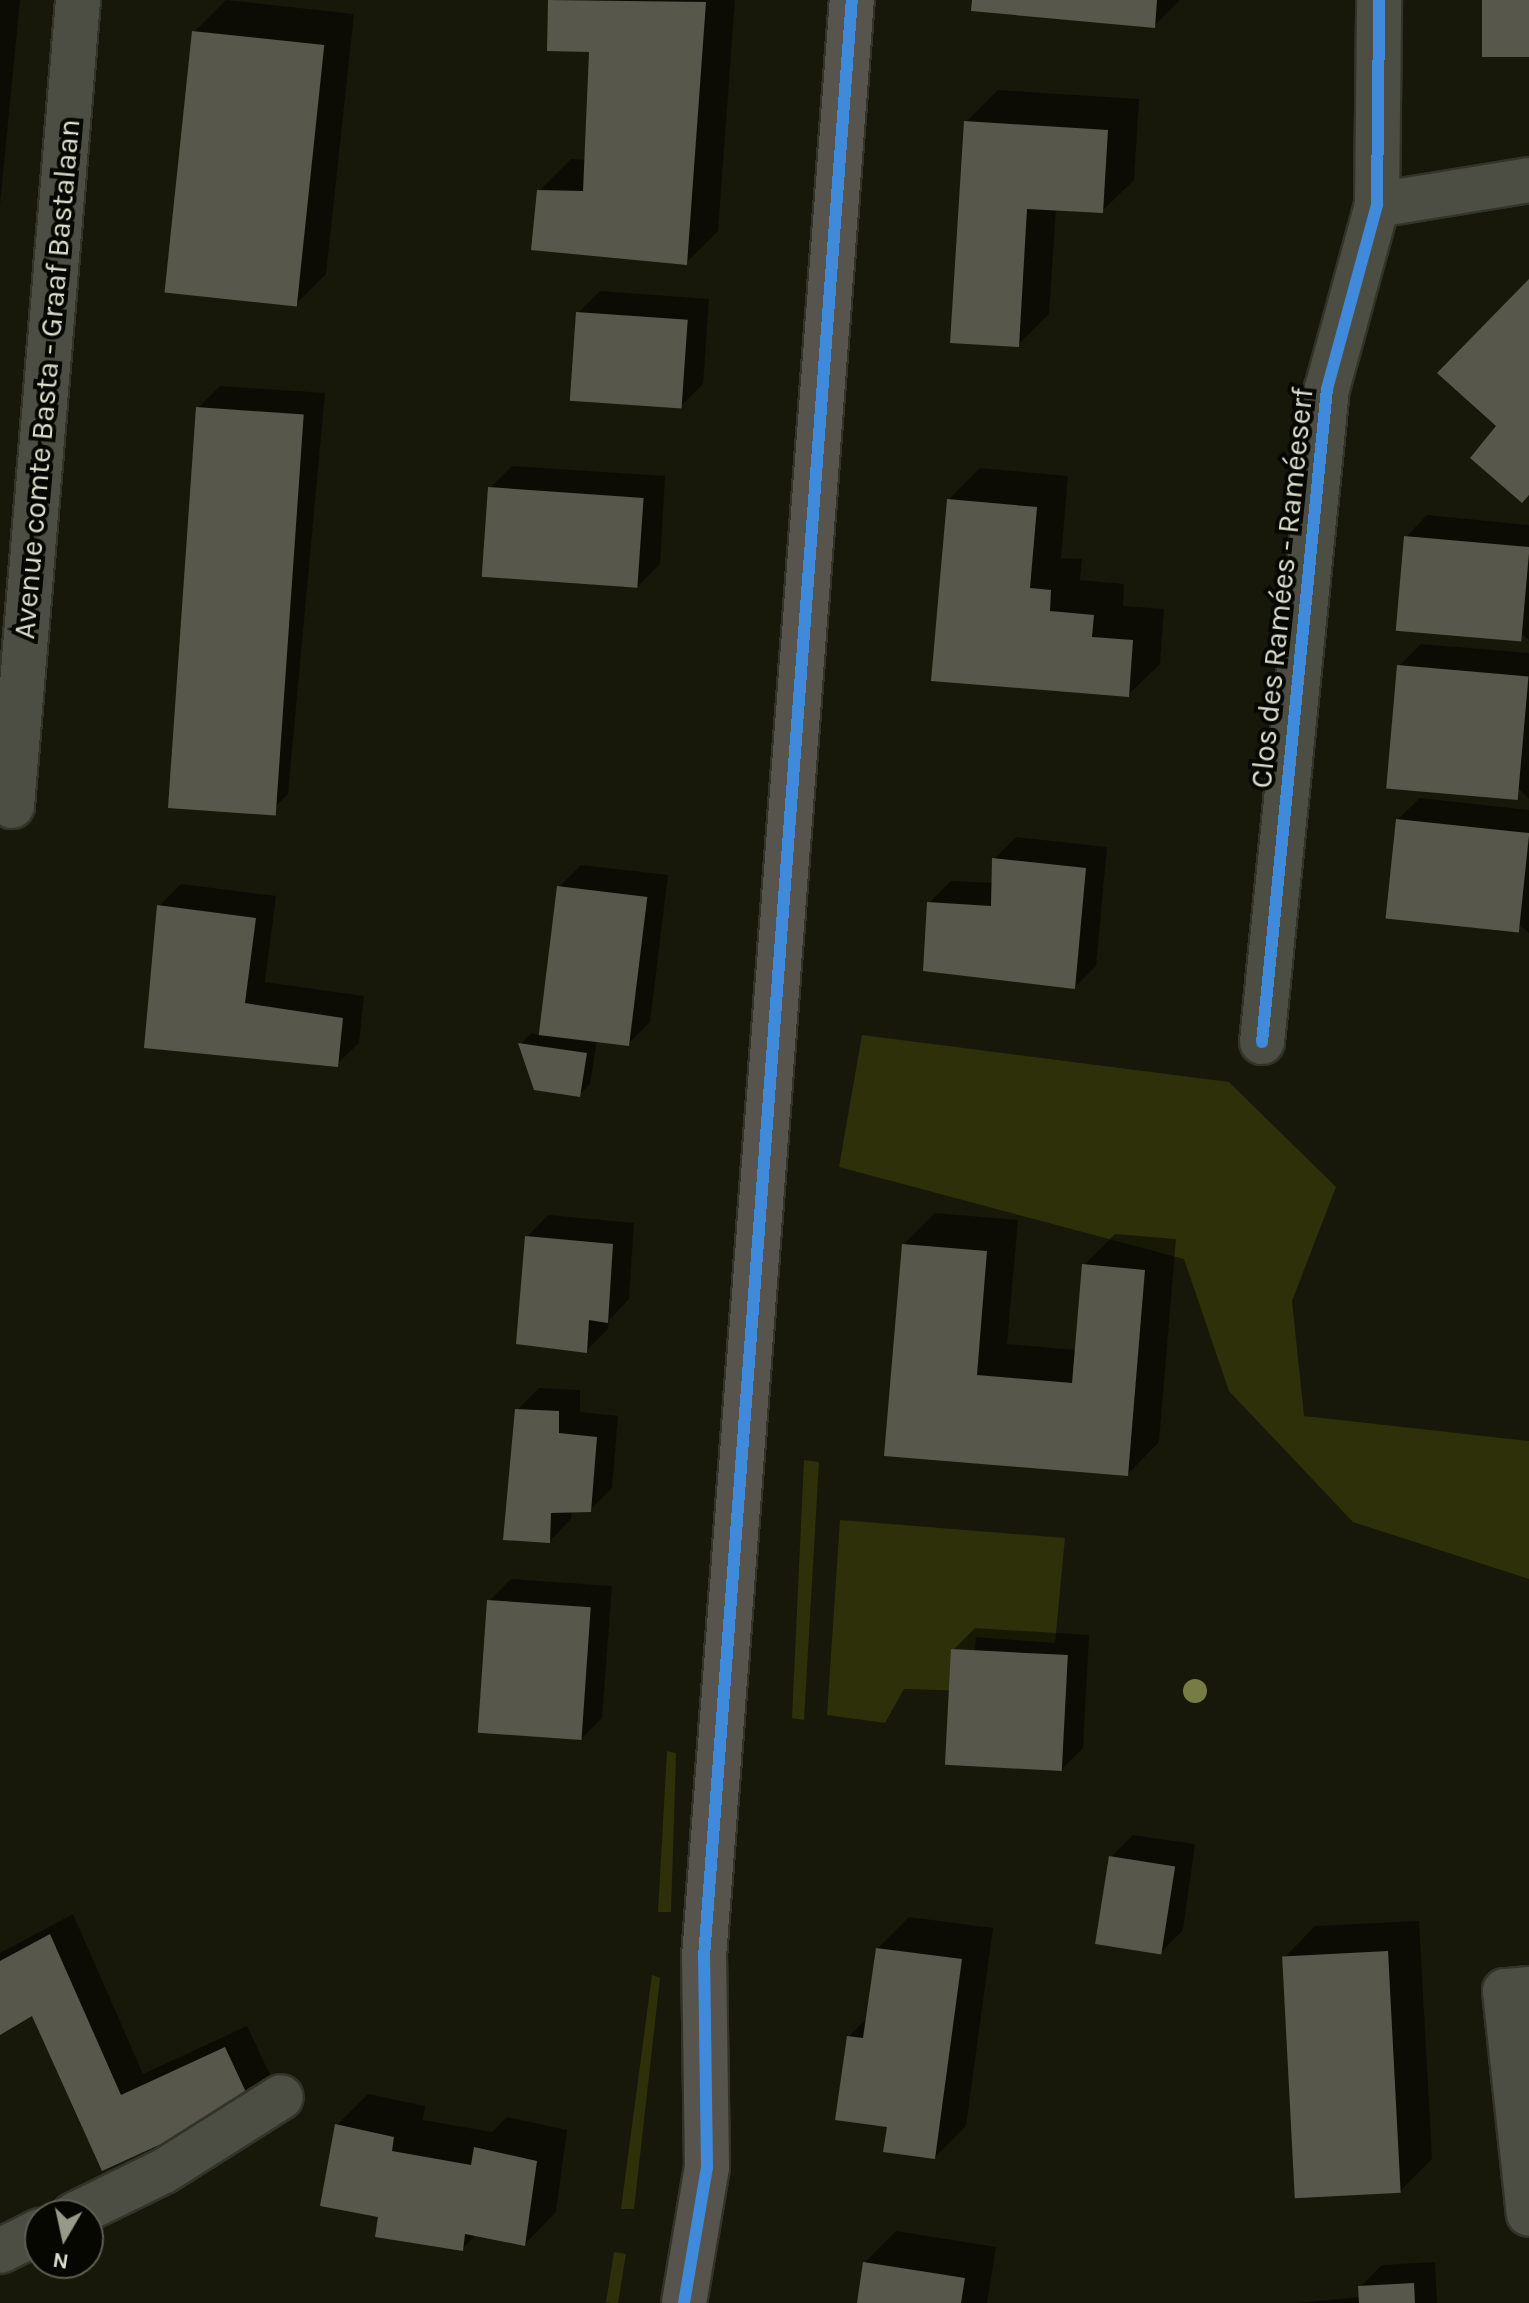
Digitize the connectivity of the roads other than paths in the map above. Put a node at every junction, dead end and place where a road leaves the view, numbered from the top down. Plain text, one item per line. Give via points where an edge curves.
1 (78, 0) edge
2 (852, 0) edge
3 (1379, 0) edge
4 (1529, 180) edge
5 (1377, 205) junction
6 (12, 806) dead end
7 (1262, 1042) dead end
8 (1529, 1989) edge
9 (281, 2097) dead end
10 (104, 2200) edge
11 (1529, 2214) edge
12 (24, 2239) edge
13 (0, 2251) edge
14 (684, 2303) edge

1 - 6 street, Avenue comte Basta - Graaf Bastalaan
2 - 14 main road via 704,1957 707,2167
3 - 5 street, Clos des Ramées - Raméeserf
4 - 5 street
5 - 7 street, Clos des Ramées - Raméeserf via 1327,389
8 - 11 street via 1505,1991
9 - 10 street via 164,2171
12 - 13 street

